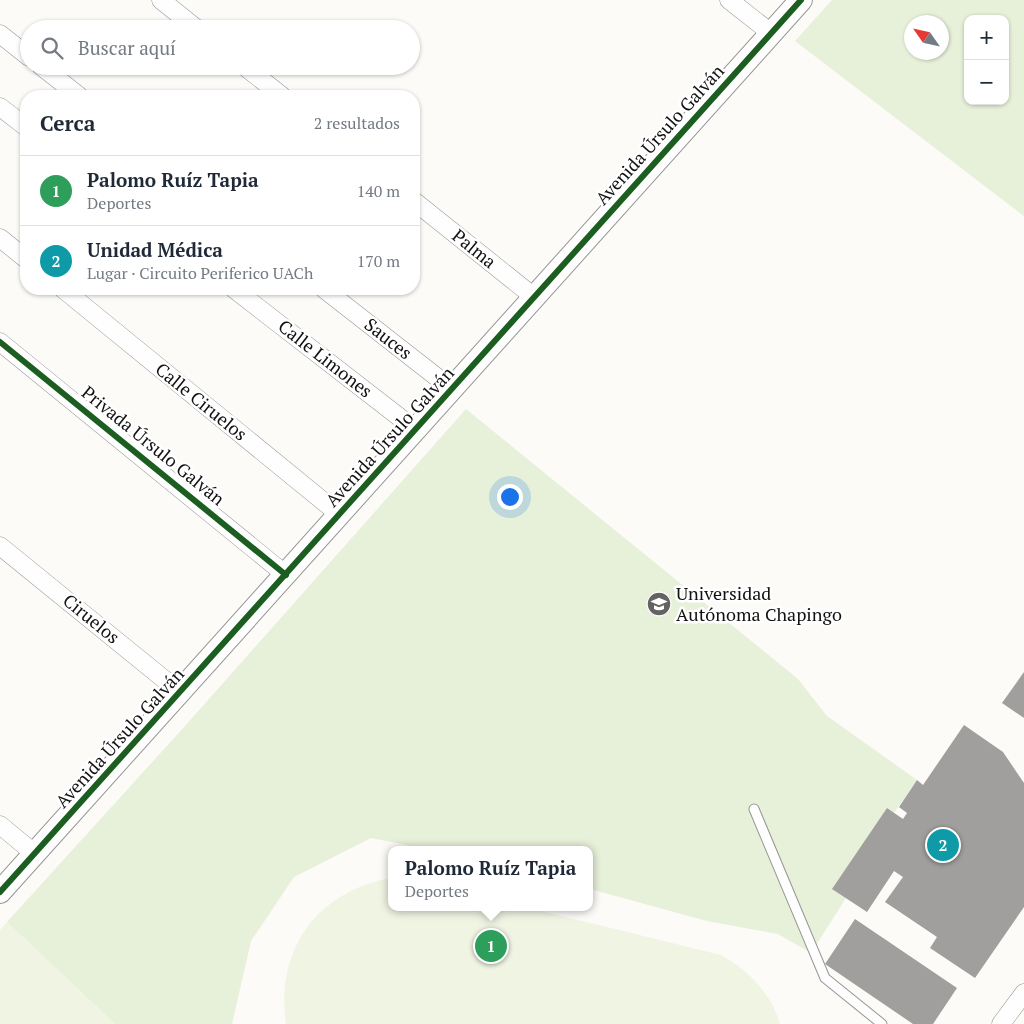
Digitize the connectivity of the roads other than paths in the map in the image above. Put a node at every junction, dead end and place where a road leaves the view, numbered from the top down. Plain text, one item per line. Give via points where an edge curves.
1 (161, 0) edge
2 (729, 0) edge
3 (801, 0) edge
4 (186, 20) edge
5 (771, 33) junction
6 (0, 34) edge
7 (20, 50) edge
8 (52, 75) edge
9 (255, 75) edge
10 (71, 90) edge
11 (274, 90) edge
12 (0, 107) edge
13 (20, 122) edge
14 (420, 206) edge
15 (0, 238) edge
16 (20, 254) edge
17 (70, 295) edge
18 (242, 295) edge
19 (332, 295) edge
20 (534, 297) junction
21 (0, 342) edge
22 (452, 389) junction
23 (416, 430) junction
24 (340, 515) junction
25 (0, 546) edge
26 (286, 575) junction
27 (181, 693) junction
28 (754, 809) dead end
29 (0, 825) edge
30 (35, 854) junction
31 (0, 892) edge
32 (1024, 993) edge
33 (882, 1024) edge
34 (1001, 1024) edge

1 - 4 street
2 - 5 street
3 - 5 street, Avenida Úrsulo Galván
5 - 20 street, Avenida Úrsulo Galván
6 - 7 street
8 - 10 street
9 - 11 street
12 - 13 street
14 - 20 street, Palma
15 - 16 street
17 - 24 street, Calle Ciruelos
18 - 23 street, Calle Limones
19 - 22 street, Sauces
20 - 22 street, Avenida Úrsulo Galván
21 - 26 street, Privada Úrsulo Galván
22 - 23 street, Avenida Úrsulo Galván
23 - 24 street, Avenida Úrsulo Galván
24 - 26 street, Avenida Úrsulo Galván
25 - 27 street, Ciruelos
26 - 27 street, Avenida Úrsulo Galván
27 - 30 street, Avenida Úrsulo Galván
28 - 33 lane via 825,978
29 - 30 street
30 - 31 street, Avenida Úrsulo Galván
32 - 34 street

